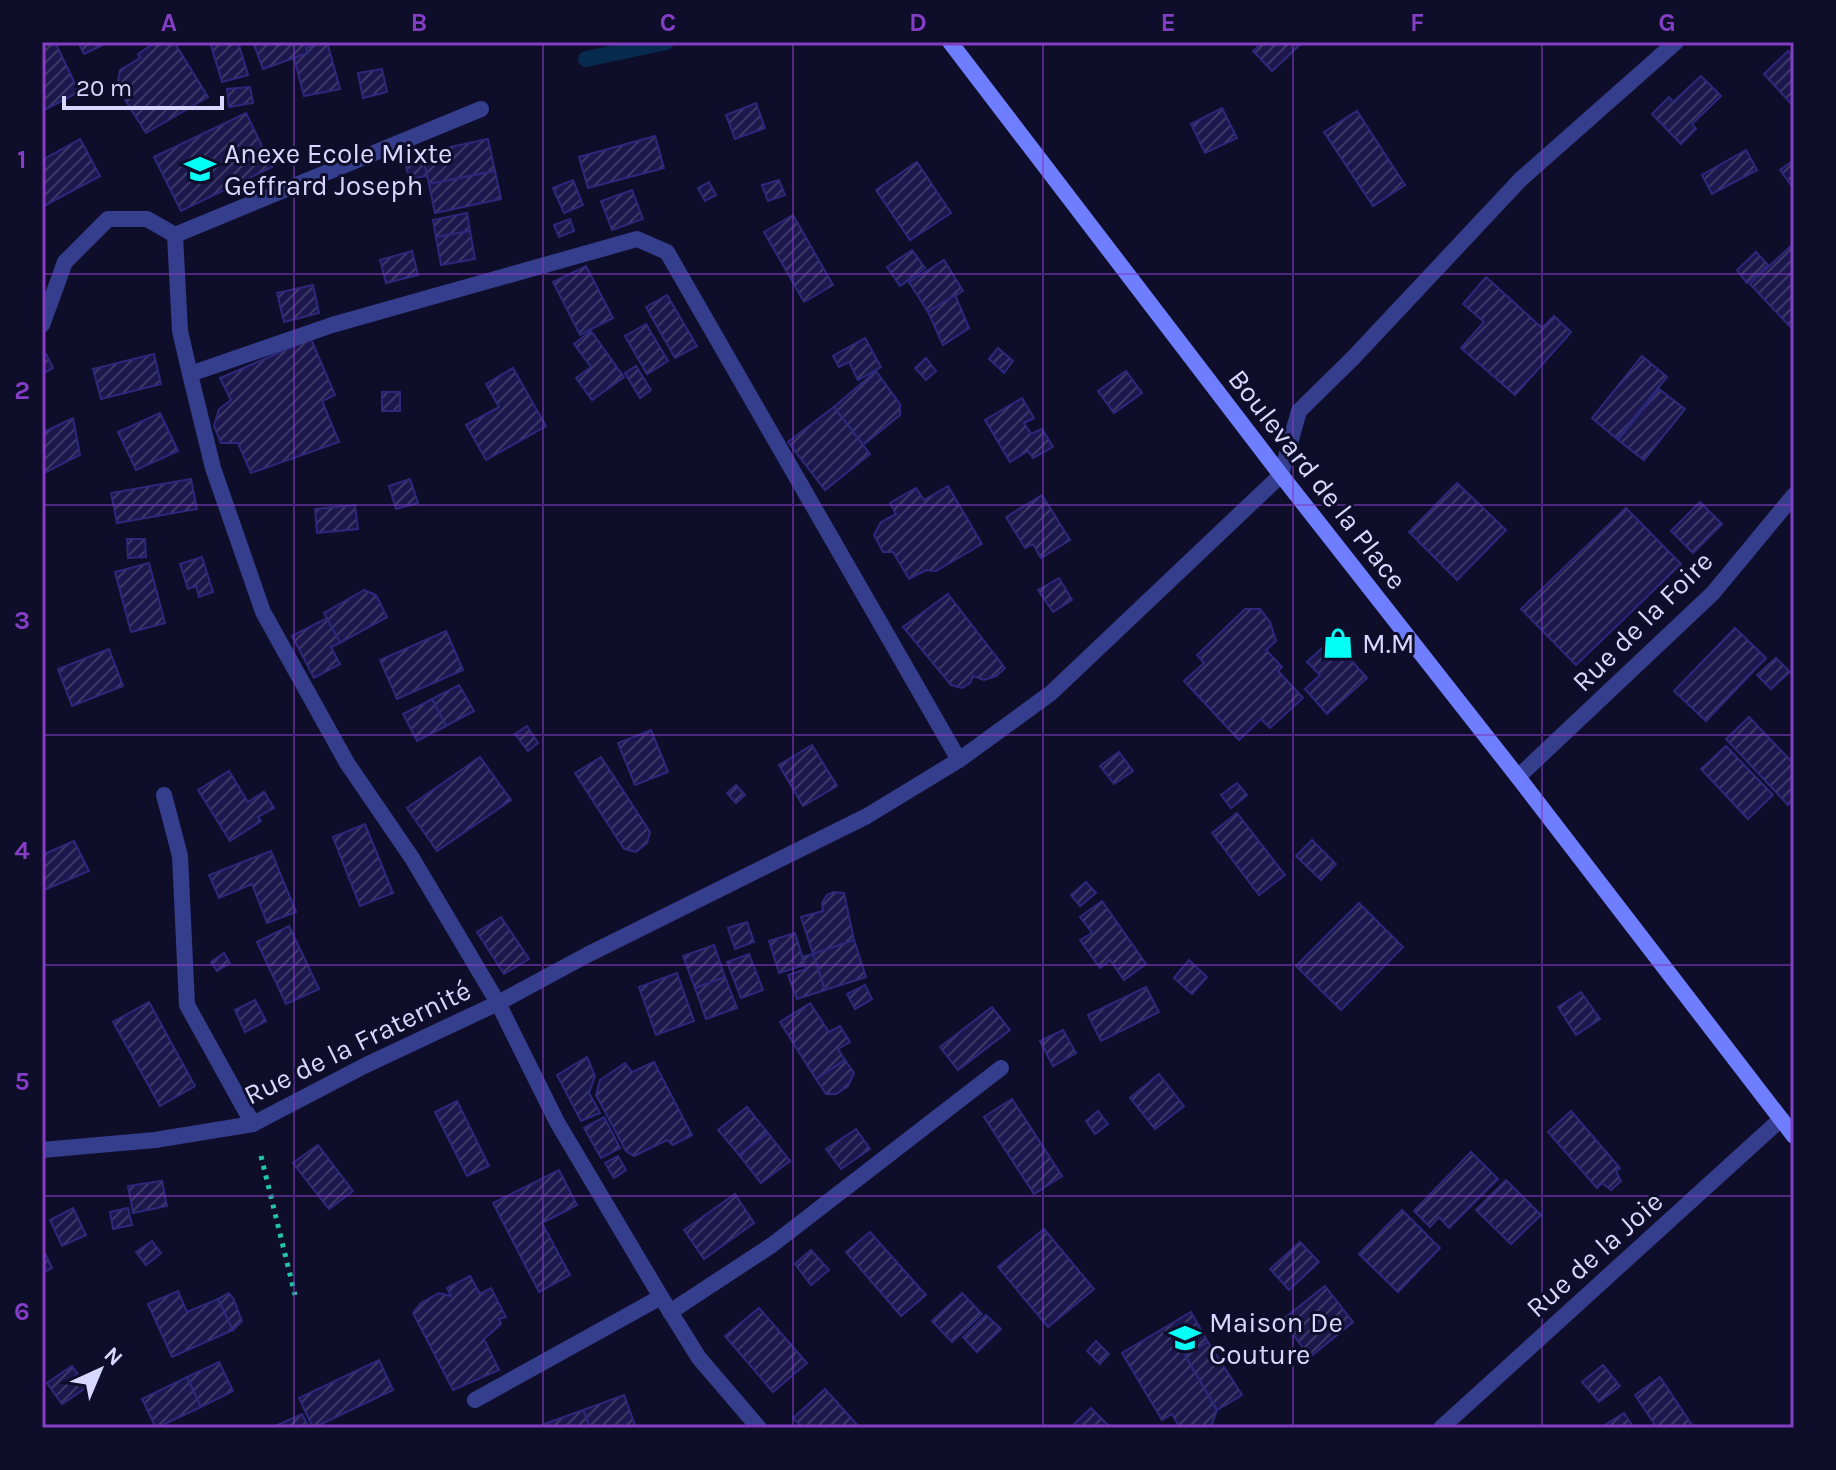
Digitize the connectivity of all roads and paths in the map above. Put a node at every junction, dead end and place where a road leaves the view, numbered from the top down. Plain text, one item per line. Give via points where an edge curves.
1 (950, 42) edge
2 (1676, 42) edge
3 (481, 109) dead end
4 (175, 235) junction
5 (42, 325) edge
6 (190, 374) junction
7 (1281, 475) junction
8 (1794, 495) edge
9 (959, 760) junction
10 (1518, 777) junction
11 (164, 795) dead end
12 (498, 1003) junction
13 (1001, 1068) dead end
14 (1781, 1119) junction
15 (253, 1124) junction
16 (1794, 1136) edge
17 (42, 1150) edge
18 (295, 1295) dead end
19 (661, 1297) junction
20 (670, 1312) junction
21 (475, 1400) dead end
22 (759, 1428) edge
23 (1441, 1428) edge

1 - 7 street, Boulevard de la Place
2 - 7 street via 1521,179 1299,411
3 - 4 street
4 - 5 street via 147,219 108,219 65,262
4 - 6 street via 180,331
6 - 9 street via 332,325 637,239 667,252
6 - 12 street via 213,468 263,612 347,763 412,858
7 - 9 street, Rue de la Fraternité via 1051,693
7 - 10 street, Boulevard de la Place
8 - 10 street, Rue de la Foire via 1713,593
9 - 12 street, Rue de la Fraternité via 867,816
10 - 14 street, Boulevard de la Place
11 - 15 street via 180,856 187,1005
12 - 15 street, Rue de la Fraternité
12 - 19 street via 557,1122
13 - 20 street via 772,1245
14 - 16 street, Boulevard de la Place
14 - 23 street, Rue de la Joie
15 - 17 street, Rue de la Fraternité
15 - 18 path
19 - 20 street
19 - 21 street
20 - 22 street via 699,1358

